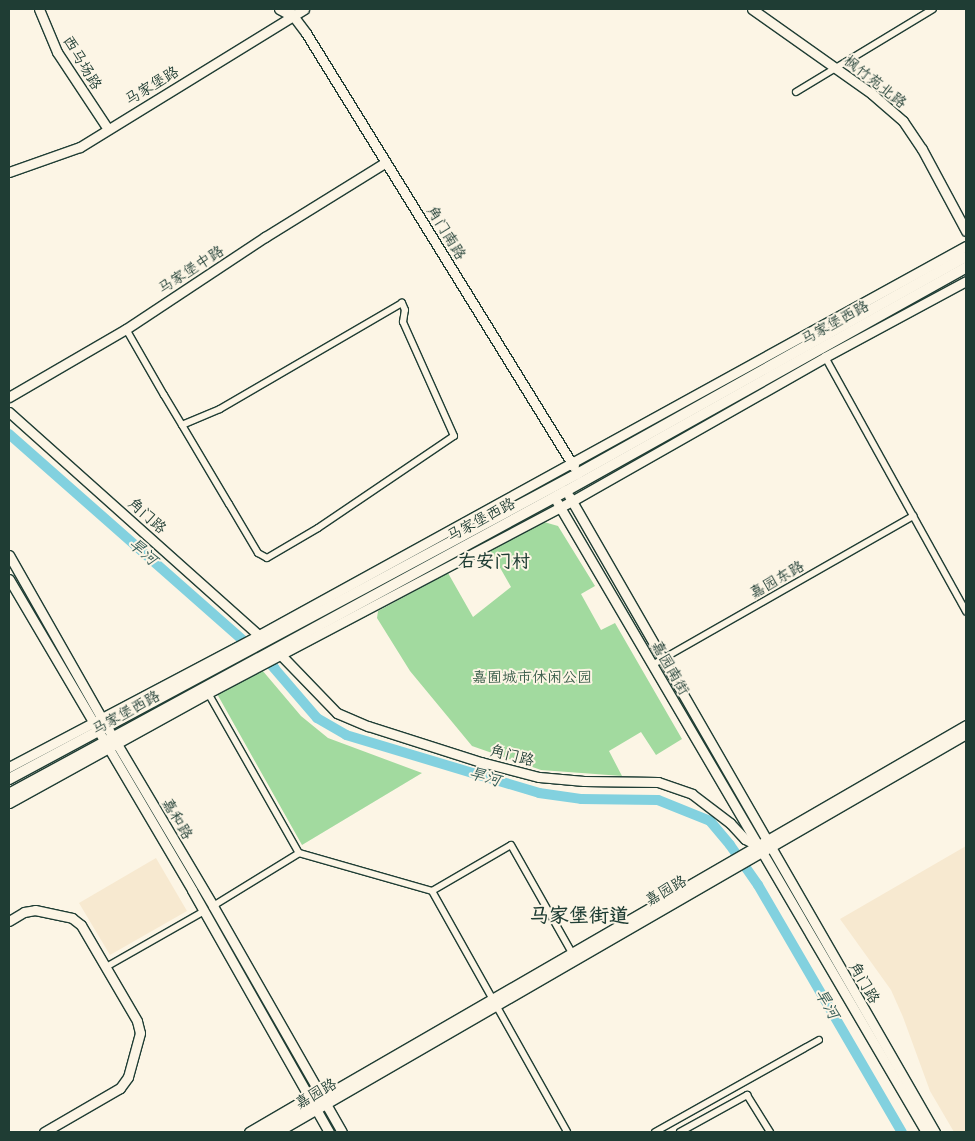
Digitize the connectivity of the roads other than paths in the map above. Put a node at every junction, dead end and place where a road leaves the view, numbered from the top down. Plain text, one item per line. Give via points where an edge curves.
1 (39, 9) edge
2 (278, 9) edge
3 (304, 9) edge
4 (752, 9) edge
5 (933, 9) edge
6 (290, 12) edge
7 (836, 68) junction
8 (796, 92) dead end
9 (108, 129) junction
10 (386, 162) junction
11 (9, 172) edge
12 (966, 231) edge
13 (966, 246) edge
14 (966, 257) edge
15 (966, 267) edge
16 (966, 281) edge
17 (126, 329) junction
18 (825, 357) junction
19 (9, 397) edge
20 (9, 412) edge
21 (182, 425) junction
22 (571, 463) junction
23 (578, 474) junction
24 (566, 491) junction
25 (554, 498) junction
26 (572, 501) junction
27 (560, 507) junction
28 (913, 516) junction
29 (9, 555) edge
30 (9, 579) edge
31 (966, 611) edge
32 (268, 646) junction
33 (245, 658) junction
34 (662, 660) junction
35 (652, 665) junction
36 (208, 693) junction
37 (99, 724) junction
38 (966, 726) edge
39 (966, 734) edge
40 (111, 743) junction
41 (9, 767) edge
42 (9, 779) edge
43 (9, 794) edge
44 (9, 803) edge
45 (760, 849) junction
46 (299, 853) junction
47 (726, 868) junction
48 (432, 892) junction
49 (213, 906) junction
50 (204, 911) junction
51 (9, 921) edge
52 (572, 953) junction
53 (106, 967) junction
54 (494, 1002) junction
55 (819, 1040) dead end
56 (323, 1101) junction
57 (314, 1106) junction
58 (44, 1132) edge
59 (249, 1132) edge
60 (262, 1132) edge
61 (276, 1132) edge
62 (289, 1132) edge
63 (329, 1132) edge
64 (342, 1132) edge
65 (568, 1132) edge
66 (655, 1132) edge
67 (680, 1132) edge
68 (770, 1132) edge
69 (926, 1132) edge
70 (935, 1132) edge

1 - 9 street, 西马场路 via 57,52
2 - 6 street
3 - 6 street, 马家堡路
4 - 7 street, 枫竹苑北路
5 - 7 street
6 - 9 street, 马家堡路
6 - 10 street, 角门南路
7 - 8 street
7 - 12 street, 枫竹苑北路 via 903,121 922,149
9 - 11 street, 马家堡路 via 80,147
10 - 17 street, 马家堡中路
10 - 22 street, 角门南路
13 - 22 street, 马家堡西路
14 - 23 main road, 马家堡西路
15 - 24 main road, 马家堡西路
16 - 18 street, 马家堡西路
17 - 19 street, 马家堡中路
17 - 21 street
18 - 26 street, 马家堡西路
18 - 28 street
20 - 32 street, 角门路
21 - 21 street via 220,409 402,303 405,310 403,322 454,436 318,528 267,558 258,553
22 - 23 street, 角门南路
22 - 32 street, 马家堡西路
23 - 32 main road, 马家堡西路
24 - 25 main road, 马家堡西路
24 - 26 street, 嘉园南街
25 - 27 street, 嘉园南街
25 - 32 main road, 马家堡西路
26 - 27 street, 马家堡西路
26 - 34 street, 嘉园南街
27 - 32 street, 马家堡西路
27 - 35 street, 嘉园南街
28 - 31 street
28 - 34 street, 嘉园东路
29 - 37 street, 嘉和路
30 - 37 street, 嘉和路
32 - 33 main road, 马家堡西路
32 - 33 street, 马家堡西路
32 - 45 street, 角门路 via 337,713 368,726 540,778 658,782 692,794
33 - 36 street, 马家堡西路
33 - 37 main road, 马家堡西路
33 - 40 main road, 马家堡西路
34 - 35 street, 嘉园东路
34 - 45 street, 嘉园南街
35 - 45 street, 嘉园南街
36 - 40 street, 马家堡西路
36 - 46 street
37 - 40 street, 嘉和路
37 - 41 street, 马家堡西路
37 - 42 main road, 马家堡西路
38 - 45 street, 嘉园路
39 - 45 street, 嘉园路
40 - 43 main road, 马家堡西路
40 - 44 street, 马家堡西路
40 - 49 street, 嘉和路
40 - 50 street, 嘉和路
45 - 47 street, 嘉园路
45 - 69 street, 角门路
45 - 70 street, 角门路
46 - 48 street
46 - 49 street
47 - 52 street, 嘉园路
47 - 54 street, 嘉园路
48 - 52 street via 511,845
48 - 54 street
49 - 56 street, 嘉和路
50 - 53 street
50 - 57 street, 嘉和路
51 - 53 street via 35,910 72,918 81,925
52 - 54 street, 嘉园路
53 - 58 street via 140,1033 128,1077 120,1088
54 - 56 street, 嘉园路
54 - 65 street
55 - 66 street
56 - 57 street, 嘉园路
56 - 64 street, 嘉和路
57 - 59 street
57 - 60 street, 嘉园路
57 - 61 street, 嘉园路
57 - 62 street
57 - 63 street, 嘉和路
67 - 68 street via 747,1095

